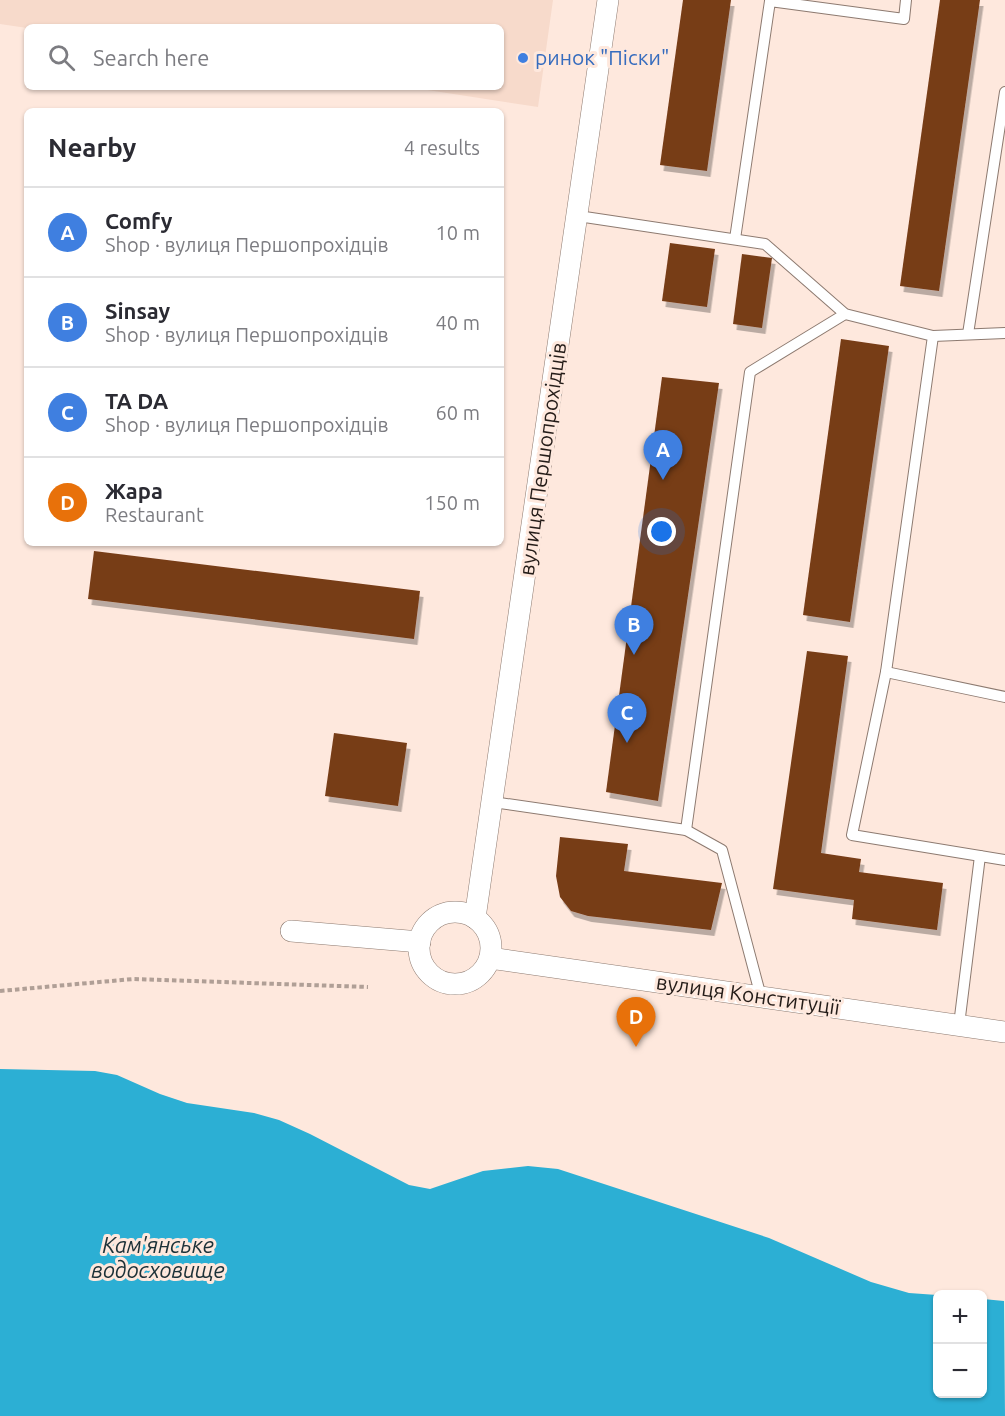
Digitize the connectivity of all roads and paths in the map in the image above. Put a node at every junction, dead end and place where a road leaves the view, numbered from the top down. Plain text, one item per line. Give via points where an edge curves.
1 (608, 0) edge
2 (906, 0) edge
3 (1005, 92) edge
4 (578, 216) junction
5 (735, 239) junction
6 (845, 314) junction
7 (1005, 333) edge
8 (968, 334) junction
9 (933, 336) junction
10 (886, 672) junction
11 (1005, 697) edge
12 (493, 802) junction
13 (686, 830) junction
14 (980, 856) junction
15 (1005, 860) edge
16 (475, 918) junction
17 (291, 931) dead end
18 (420, 942) junction
19 (490, 958) junction
20 (368, 987) dead end
21 (0, 991) edge
22 (761, 997) junction
23 (959, 1025) junction
24 (1005, 1032) edge

1 - 4 street, вулиця Першопрохідців
2 - 5 lane via 904,19 770,1
3 - 8 lane
4 - 5 lane
4 - 12 street, вулиця Першопрохідців
5 - 6 lane via 765,244
6 - 9 lane
6 - 13 lane via 750,372
7 - 8 lane
8 - 9 lane
9 - 10 lane
10 - 11 lane
10 - 14 lane via 852,835
12 - 13 lane
12 - 16 street, вулиця Першопрохідців
13 - 22 lane via 722,850
14 - 15 lane
14 - 23 lane
16 - 18 street via 450,912 437,916 427,925
16 - 19 street via 486,929 491,943
17 - 18 street
18 - 19 street via 421,963 441,982 471,981 483,972
19 - 22 street, вулиця Конституції
20 - 21 path via 133,978
22 - 23 street, вулиця Конституції
23 - 24 street, вулиця Конституції

